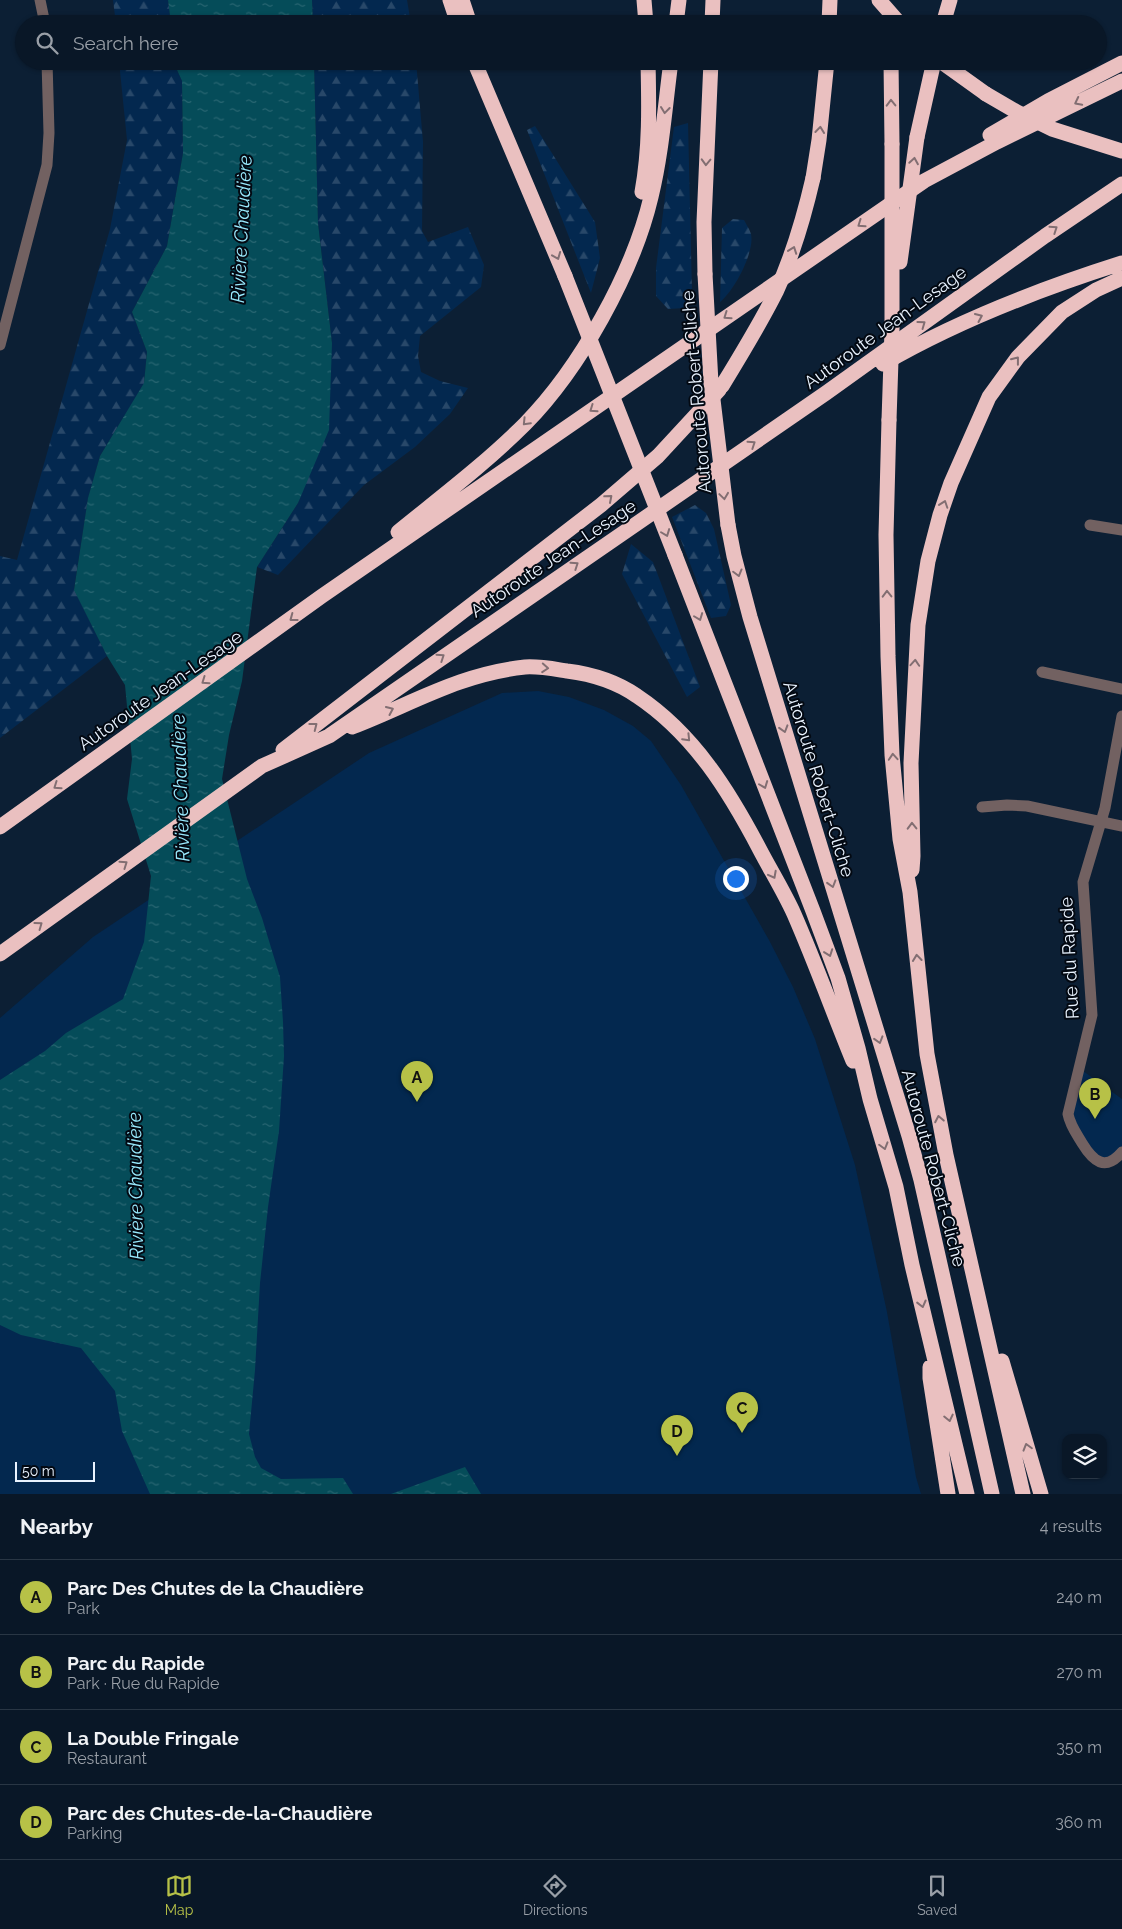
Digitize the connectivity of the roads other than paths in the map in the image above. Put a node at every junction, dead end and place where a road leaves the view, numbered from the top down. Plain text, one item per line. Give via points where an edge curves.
1 (40, 0) edge
2 (450, 0) edge
3 (462, 0) edge
4 (644, 0) edge
5 (679, 0) edge
6 (713, 0) edge
7 (830, 0) edge
8 (879, 0) edge
9 (890, 0) edge
10 (950, 0) edge
11 (43, 15) edge
12 (455, 15) edge
13 (467, 15) edge
14 (645, 15) edge
15 (677, 15) edge
16 (712, 15) edge
17 (829, 15) edge
18 (890, 15) edge
19 (892, 15) edge
20 (946, 15) edge
21 (1122, 63) edge
22 (46, 70) edge
23 (478, 70) edge
24 (487, 70) edge
25 (648, 70) edge
26 (670, 70) edge
27 (710, 70) edge
28 (826, 70) edge
29 (891, 70) edge
30 (932, 70) edge
31 (953, 70) edge
32 (1122, 81) edge
33 (1122, 151) edge
34 (924, 180) junction
35 (1122, 184) edge
36 (549, 236) junction
37 (1122, 263) edge
38 (1122, 278) edge
39 (620, 280) junction
40 (892, 330) junction
41 (0, 345) edge
42 (826, 393) junction
43 (1090, 526) dead end
44 (1122, 530) edge
45 (322, 596) junction
46 (1042, 672) dead end
47 (1122, 689) edge
48 (1122, 716) edge
49 (329, 736) junction
50 (262, 766) junction
51 (982, 807) dead end
52 (1101, 823) junction
53 (1122, 826) edge
54 (0, 827) edge
55 (910, 892) junction
56 (0, 954) edge
57 (870, 1099) junction
58 (1122, 1152) edge
59 (976, 1286) junction
60 (931, 1336) junction
61 (948, 1494) edge
62 (967, 1494) edge
63 (992, 1494) edge
64 (1022, 1494) edge
65 (1041, 1494) edge

1 - 11 street
2 - 12 highway
3 - 13 highway
4 - 14 highway
5 - 15 highway
6 - 16 highway
7 - 17 highway
8 - 19 highway, bridge
9 - 18 highway
10 - 20 highway
21 - 34 highway via 1048,101
22 - 41 street via 48,165
23 - 36 highway
24 - 36 highway
25 - 39 highway via 648,151 634,230
26 -> 39 highway via 651,196 638,239
27 -> 63 highway, Autoroute Robert-Cliche, bridge via 705,274 711,383 734,556 919,1172
50 -> 28 highway, bridge via 601,505 658,456 722,386 754,334 794,248 813,178
40 -> 29 highway, Autoroute Robert-Cliche, bridge
40 -> 30 highway, bridge via 918,137
31 - 33 highway, bridge via 986,94 1052,129
32 -> 34 highway, Autoroute Jean-Lesage
34 -> 45 highway, Autoroute Jean-Lesage
42 -> 35 highway, Autoroute Jean-Lesage
36 -> 57 highway, bridge via 835,969
42 -> 37 highway via 916,345 998,308 1073,278
55 -> 38 highway via 918,625 928,561 951,483 989,397 1018,357 1062,312
39 -> 45 highway via 578,357 526,423
55 -> 40 highway, Autoroute Robert-Cliche, bridge via 900,839 889,686 886,535
49 -> 42 highway, Autoroute Jean-Lesage
43 - 44 street
45 -> 54 highway, Autoroute Jean-Lesage
46 - 47 street
48 - 52 street, Rue du Rapide
49 - 50 highway, Autoroute Jean-Lesage
49 -> 57 highway via 452,684 494,671 528,667 584,673 636,695 689,740 713,770 743,818 793,913
56 -> 50 highway, Autoroute Jean-Lesage
51 - 52 street via 1028,806
52 - 53 street
52 - 58 street, Rue du Rapide via 1084,872 1082,891 1092,1015 1068,1114 1070,1124 1097,1161 1106,1163
59 -> 55 highway, Autoroute Robert-Cliche via 927,1054
57 -> 60 highway via 896,1187
59 - 64 highway, Autoroute Robert-Cliche
65 -> 59 highway
60 - 61 highway via 930,1378
60 -> 62 highway

